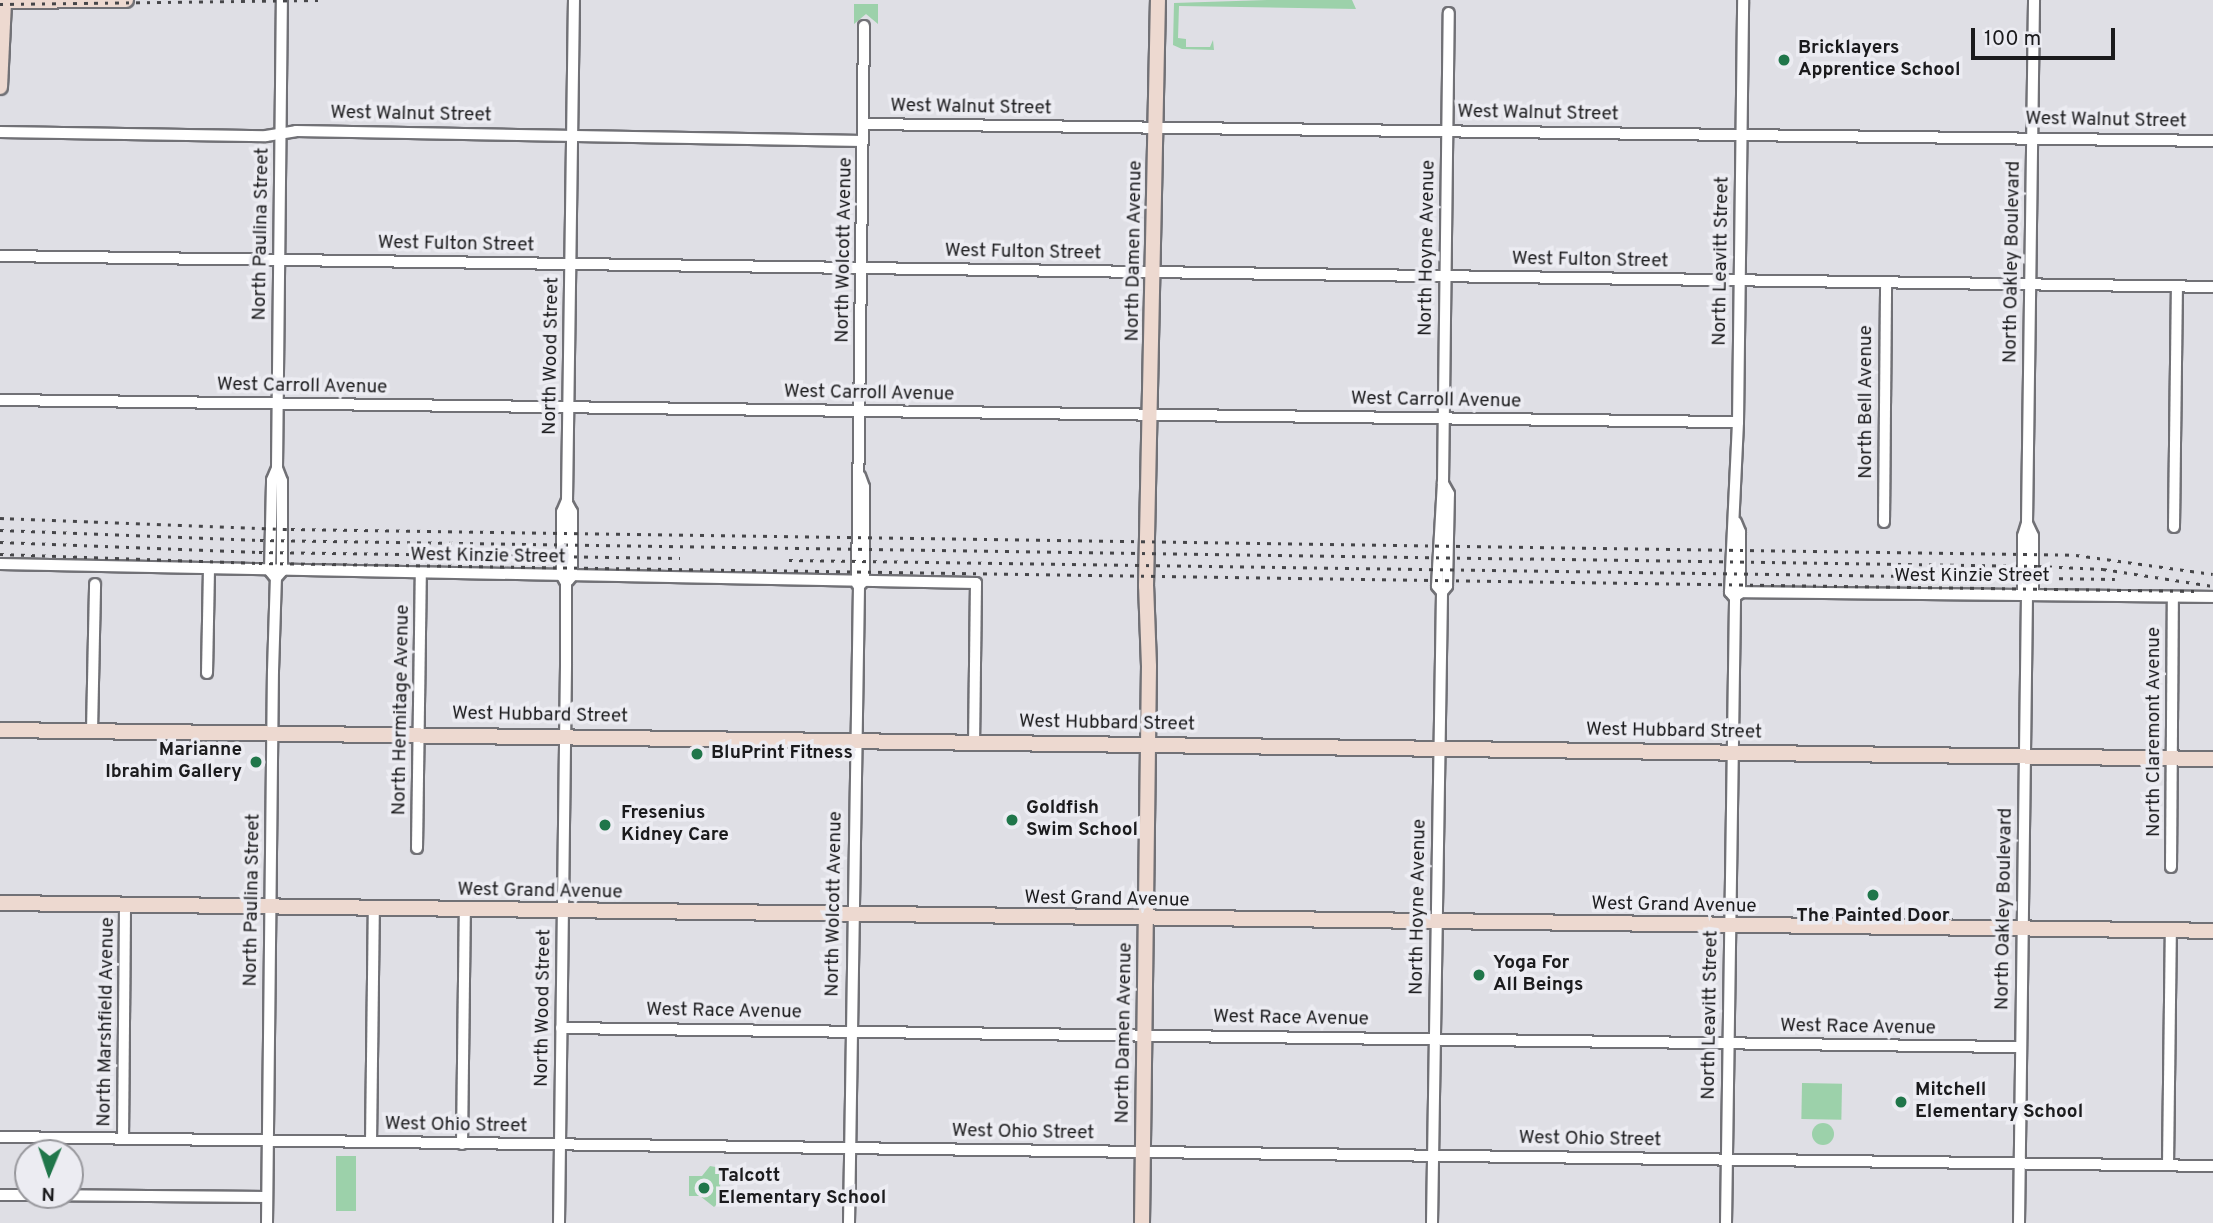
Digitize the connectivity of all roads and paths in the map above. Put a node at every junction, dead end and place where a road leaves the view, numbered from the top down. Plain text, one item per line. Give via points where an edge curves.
1 (126, 0) edge
2 (282, 0) edge
3 (574, 0) edge
4 (1158, 0) edge
5 (1743, 0) edge
6 (2034, 0) edge
7 (2, 2) edge
8 (1449, 13) dead end
9 (864, 26) dead end
10 (0, 87) edge
11 (863, 124) junction
12 (1156, 127) junction
13 (1447, 131) junction
14 (0, 132) edge
15 (280, 133) junction
16 (1741, 134) junction
17 (572, 135) junction
18 (2032, 137) junction
19 (863, 141) junction
20 (2213, 141) edge
21 (0, 256) edge
22 (279, 260) junction
23 (570, 264) junction
24 (862, 268) junction
25 (1154, 272) junction
26 (1445, 276) junction
27 (1740, 280) junction
28 (1886, 282) junction
29 (2030, 284) junction
30 (2177, 286) junction
31 (2213, 287) edge
32 (0, 400) edge
33 (277, 404) junction
34 (569, 407) junction
35 (861, 411) junction
36 (1152, 415) junction
37 (1443, 419) junction
38 (1738, 422) junction
39 (1884, 522) dead end
40 (2174, 527) dead end
41 (0, 564) edge
42 (209, 570) junction
43 (276, 573) junction
44 (421, 573) junction
45 (567, 578) junction
46 (859, 583) junction
47 (95, 584) dead end
48 (1735, 594) junction
49 (2027, 595) junction
50 (2173, 597) junction
51 (2213, 597) edge
52 (207, 673) dead end
53 (0, 730) edge
54 (92, 731) junction
55 (273, 732) junction
56 (418, 734) junction
57 (566, 736) junction
58 (855, 740) junction
59 (974, 741) junction
60 (1147, 744) junction
61 (1439, 748) junction
62 (1732, 752) junction
63 (2024, 757) junction
64 (2173, 759) junction
65 (2213, 760) edge
66 (417, 848) dead end
67 (2171, 867) dead end
68 (0, 903) edge
69 (125, 905) junction
70 (270, 907) junction
71 (374, 909) junction
72 (464, 910) junction
73 (563, 912) junction
74 (852, 916) junction
75 (1145, 919) junction
76 (1436, 923) junction
77 (1730, 926) junction
78 (2022, 929) junction
79 (2171, 931) junction
80 (2213, 931) edge
81 (561, 1028) junction
82 (851, 1031) junction
83 (1144, 1035) junction
84 (1434, 1039) junction
85 (1728, 1044) junction
86 (2021, 1047) junction
87 (0, 1137) edge
88 (123, 1139) junction
89 (267, 1141) junction
90 (371, 1142) junction
91 (462, 1144) junction
92 (560, 1145) junction
93 (849, 1149) junction
94 (1142, 1152) junction
95 (1433, 1156) junction
96 (1727, 1160) junction
97 (2020, 1163) junction
98 (2168, 1165) junction
99 (2213, 1166) edge
100 (84, 1195) edge
101 (267, 1197) junction
102 (267, 1223) edge
103 (559, 1223) edge
104 (849, 1223) edge
105 (1142, 1223) edge
106 (1432, 1223) edge
107 (1726, 1223) edge
108 (2020, 1223) edge

1 - 7 main road
2 - 15 street, North Paulina Street
3 - 17 street, North Wood Street
4 - 12 main road, North Damen Avenue
5 - 16 street, North Leavitt Street
6 - 18 street, North Oakley Boulevard
7 - 10 main road
8 - 13 street, North Hoyne Avenue
9 - 11 street, North Wolcott Avenue
11 - 12 street, West Walnut Street
11 - 19 street, North Wolcott Avenue
12 - 13 street, West Walnut Street
12 - 25 main road, North Damen Avenue
13 - 16 street, West Walnut Street
13 - 26 street, North Hoyne Avenue
14 - 15 street, West Walnut Street
15 - 17 street, West Walnut Street
15 - 22 street, North Paulina Street
16 - 18 street, West Walnut Street
16 - 27 street, North Leavitt Street
17 - 19 street, West Walnut Street
17 - 23 street, North Wood Street
18 - 20 street, West Walnut Street
18 - 29 street, North Oakley Boulevard
19 - 24 street, North Wolcott Avenue
21 - 22 street, West Fulton Street
22 - 23 street, West Fulton Street
22 - 33 street, North Paulina Street
23 - 24 street, West Fulton Street
23 - 34 street, North Wood Street
24 - 25 street, West Fulton Street
24 - 35 street, North Wolcott Avenue
25 - 26 street, West Fulton Street
25 - 36 main road, North Damen Avenue
26 - 27 street, West Fulton Street
26 - 37 street, North Hoyne Avenue
27 - 28 street, West Fulton Street
27 - 38 street, North Leavitt Street
28 - 29 street, West Fulton Street
28 - 39 street, North Bell Avenue
29 - 30 street, West Fulton Street
29 - 49 street, North Oakley Boulevard via 2023,590
30 - 31 street, West Fulton Street
30 - 40 street
32 - 33 street, West Carroll Avenue
33 - 34 street, West Carroll Avenue
33 - 43 street, North Paulina Street via 277,468 282,481
34 - 35 street, West Carroll Avenue
34 - 45 street, North Wood Street via 567,503 572,512
35 - 36 street, West Carroll Avenue
35 - 46 street, North Wolcott Avenue via 860,475 855,487
36 - 37 street, West Carroll Avenue
36 - 60 main road, North Damen Avenue
37 - 38 street, West Carroll Avenue
37 - 61 street, North Hoyne Avenue via 1443,483 1449,495
38 - 48 street, North Leavitt Street via 1736,522 1731,532
41 - 42 street, West Kinzie Street
42 - 43 street, West Kinzie Street
42 - 52 street
43 - 44 street, West Kinzie Street
43 - 55 street, North Paulina Street
44 - 45 street, West Kinzie Street
44 - 56 street, North Hermitage Avenue
45 - 46 street, West Kinzie Street
45 - 57 street, North Wood Street
46 - 58 street, North Wolcott Avenue
46 - 59 street, West Kinzie Street via 976,583
47 - 54 street
48 - 49 street, West Kinzie Street
48 - 62 street, North Leavitt Street
49 - 50 street, West Kinzie Street
49 - 63 street, North Oakley Boulevard
50 - 51 street, West Kinzie Street
50 - 64 street, North Claremont Avenue
53 - 54 main road, West Hubbard Street
54 - 55 main road, West Hubbard Street
55 - 56 main road, West Hubbard Street
55 - 70 street, North Paulina Street
56 - 57 main road, West Hubbard Street
56 - 66 street, North Hermitage Avenue
57 - 58 main road, West Hubbard Street
57 - 73 street, North Wood Street
58 - 59 main road, West Hubbard Street
58 - 74 street, North Wolcott Avenue
59 - 60 main road, West Hubbard Street
60 - 61 main road, West Hubbard Street
60 - 75 main road, North Damen Avenue
61 - 62 main road, West Hubbard Street
61 - 76 street, North Hoyne Avenue
62 - 63 main road, West Hubbard Street
62 - 77 street, North Leavitt Street
63 - 64 main road, West Hubbard Street
63 - 78 street, North Oakley Boulevard
64 - 65 main road, West Hubbard Street
64 - 67 street, North Claremont Avenue
68 - 69 main road, West Grand Avenue
69 - 70 main road, West Grand Avenue
69 - 88 street, North Marshfield Avenue
70 - 71 main road, West Grand Avenue
70 - 89 street, North Paulina Street
71 - 72 main road, West Grand Avenue
71 - 90 street
72 - 73 main road, West Grand Avenue
72 - 91 street
73 - 74 main road, West Grand Avenue
73 - 81 street, North Wood Street
74 - 75 main road, West Grand Avenue
74 - 82 street, North Wolcott Avenue
75 - 76 main road, West Grand Avenue
75 - 83 main road, North Damen Avenue
76 - 77 main road, West Grand Avenue
76 - 84 street, North Hoyne Avenue
77 - 78 main road, West Grand Avenue
77 - 85 street, North Leavitt Street
78 - 79 main road, West Grand Avenue
78 - 86 street, North Oakley Boulevard
79 - 80 main road, West Grand Avenue
79 - 98 street
81 - 82 street, West Race Avenue
81 - 92 street, North Wood Street
82 - 83 street, West Race Avenue
82 - 93 street, North Wolcott Avenue
83 - 84 street, West Race Avenue
83 - 94 main road, North Damen Avenue
84 - 85 street, West Race Avenue
84 - 95 street, North Hoyne Avenue
85 - 86 street, West Race Avenue
85 - 96 street, North Leavitt Street
86 - 97 street, North Oakley Boulevard
87 - 88 street, West Ohio Street
88 - 89 street, West Ohio Street
89 - 90 street, West Ohio Street
89 - 101 street, North Paulina Street
90 - 91 street, West Ohio Street
91 - 92 street, West Ohio Street
92 - 93 street, West Ohio Street
92 - 103 street, North Wood Street
93 - 94 street, West Ohio Street
93 - 104 street, North Wolcott Avenue
94 - 95 street, West Ohio Street
94 - 105 main road, North Damen Avenue
95 - 96 street, West Ohio Street
95 - 106 street, North Hoyne Avenue
96 - 97 street, West Ohio Street
96 - 107 street, North Leavitt Street
97 - 98 street, West Ohio Street
97 - 108 street, North Oakley Boulevard
98 - 99 street, West Ohio Street
100 - 101 street
101 - 102 street, North Paulina Street

